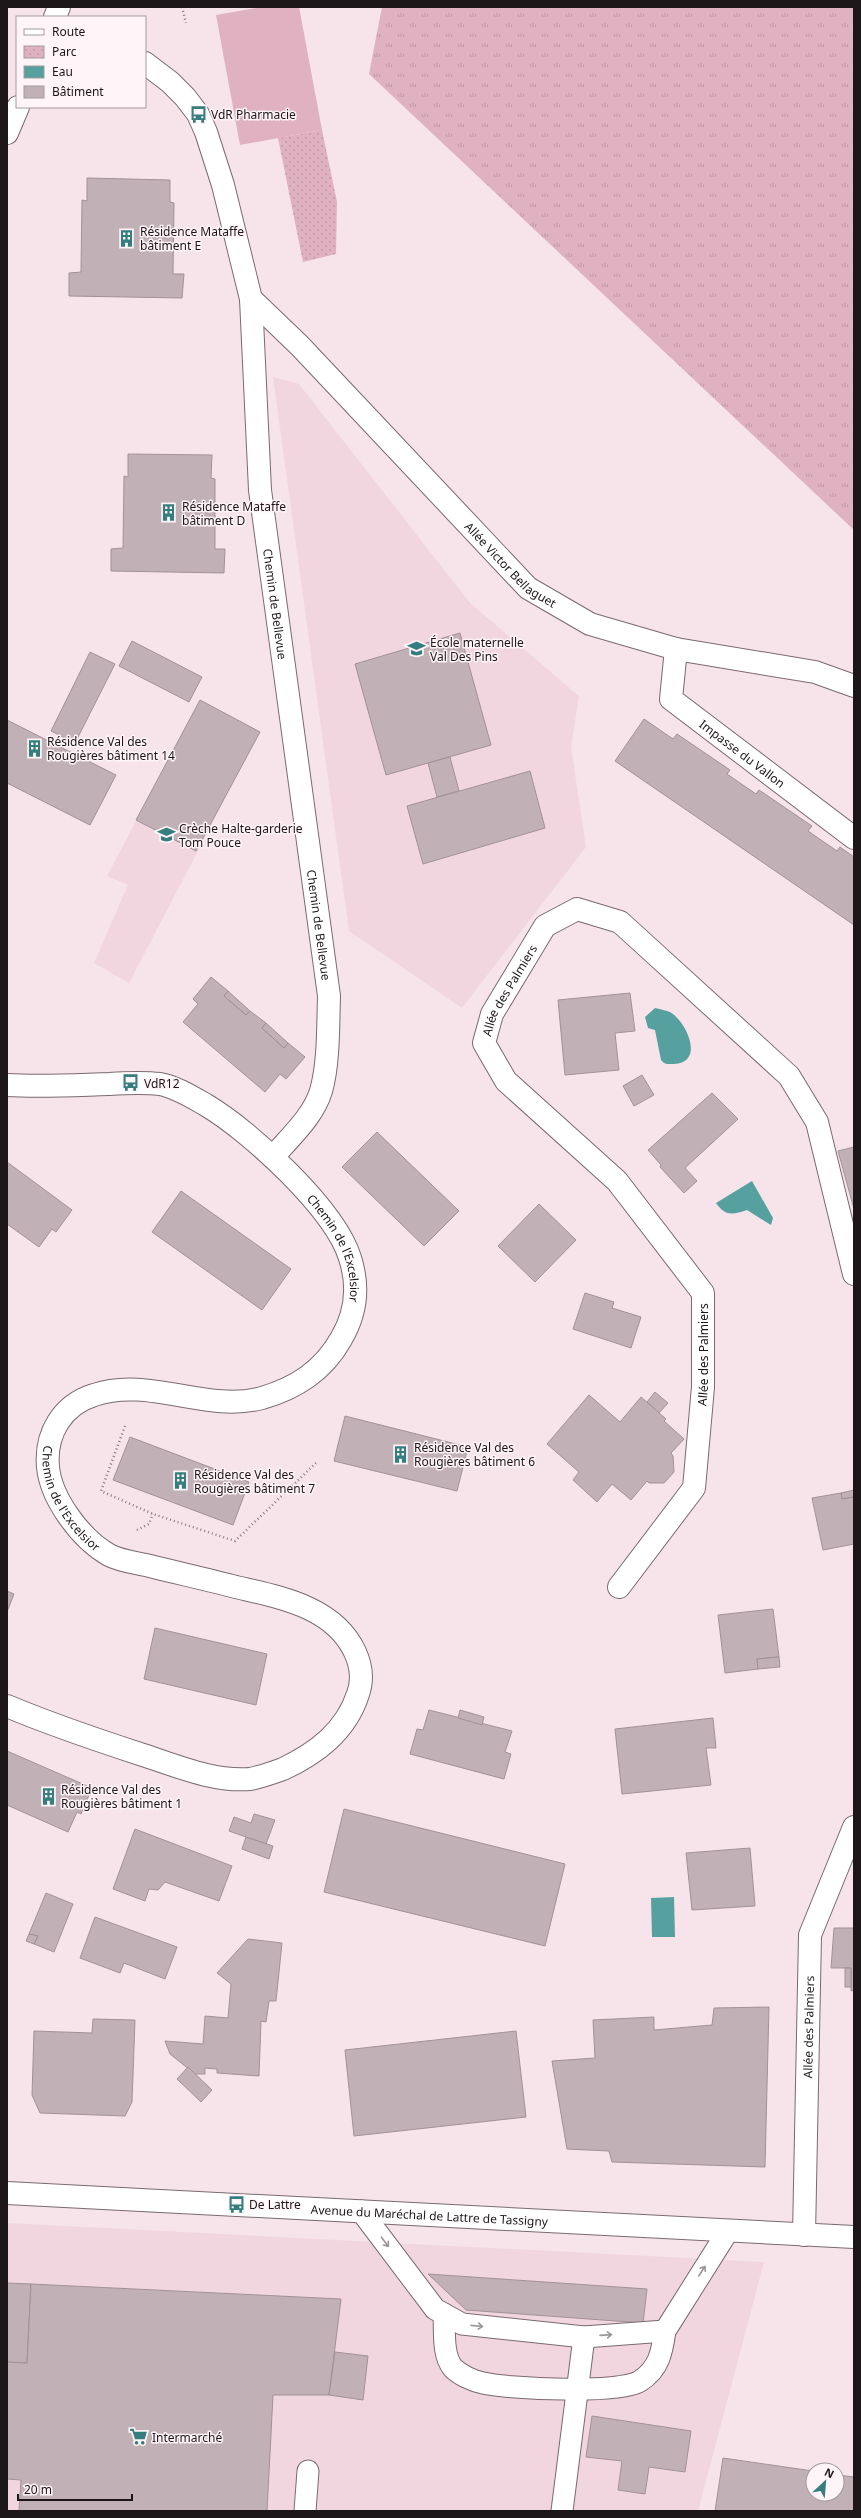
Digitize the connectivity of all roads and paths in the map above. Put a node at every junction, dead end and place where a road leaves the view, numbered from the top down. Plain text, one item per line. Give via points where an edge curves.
1 (182, 7) edge
2 (186, 23) dead end
3 (146, 64) edge
4 (18, 108) edge
5 (7, 133) edge
6 (251, 298) junction
7 (676, 649) junction
8 (854, 686) edge
9 (854, 838) edge
10 (7, 1084) edge
11 (273, 1157) junction
12 (854, 1274) edge
13 (125, 1426) dead end
14 (316, 1463) dead end
15 (153, 1514) junction
16 (129, 1531) dead end
17 (618, 1587) dead end
18 (7, 1706) edge
19 (854, 1827) edge
20 (7, 2193) edge
21 (361, 2211) junction
22 (728, 2231) junction
23 (804, 2235) junction
24 (854, 2237) edge
25 (854, 2244) edge
26 (444, 2314) junction
27 (666, 2332) junction
28 (584, 2337) junction
29 (577, 2389) junction
30 (308, 2471) dead end
31 (305, 2511) edge
32 (562, 2511) edge

1 - 2 path
3 - 6 street, Chemin de Bellevue via 170,82 198,114 223,185
4 - 5 street
6 - 7 street, Allée Victor Bellaguet via 300,346 528,588 590,624
6 - 11 street, Chemin de Bellevue via 260,490 329,996 321,1090 304,1122
7 - 8 street, Allée Victor Bellaguet via 815,672
7 - 9 street, Impasse du Vallon via 671,699
10 - 11 street, Chemin de l'Excelsior via 163,1085 206,1105
11 - 18 street, Chemin de l'Excelsior via 321,1210 348,1251 354,1275 354,1307 350,1323 324,1365 288,1389 258,1399 221,1402 134,1390 110,1390 91,1395 74,1403 56,1423 50,1437 48,1467 58,1501 69,1518 110,1556 282,1599 305,1606 326,1619 350,1644 359,1665 360,1686 354,1704 338,1731 320,1748 276,1772 250,1779 228,1778 194,1771 62,1728
12 - 17 street, Allée des Palmiers via 817,1122 788,1076 620,922 577,908 545,926 492,1014 484,1043 506,1082 616,1181 703,1293 703,1387 694,1488
13 - 15 path via 101,1490
14 - 15 path via 235,1540
15 - 16 path via 149,1524
19 - 23 street, Allée des Palmiers via 810,1934
20 - 21 street, Avenue du Maréchal de Lattre de Tassigny
21 - 22 street, Avenue du Maréchal de Lattre de Tassigny
21 -> 26 lane via 435,2309
22 - 23 street, Avenue du Maréchal de Lattre de Tassigny
27 -> 22 lane
23 - 24 street
23 - 25 street
26 -> 28 lane via 462,2324
26 - 29 lane via 448,2358 453,2368 465,2376 482,2383 506,2387
28 -> 27 lane
27 - 29 lane via 655,2368 638,2382
28 - 29 lane
29 - 32 lane
30 - 31 lane

